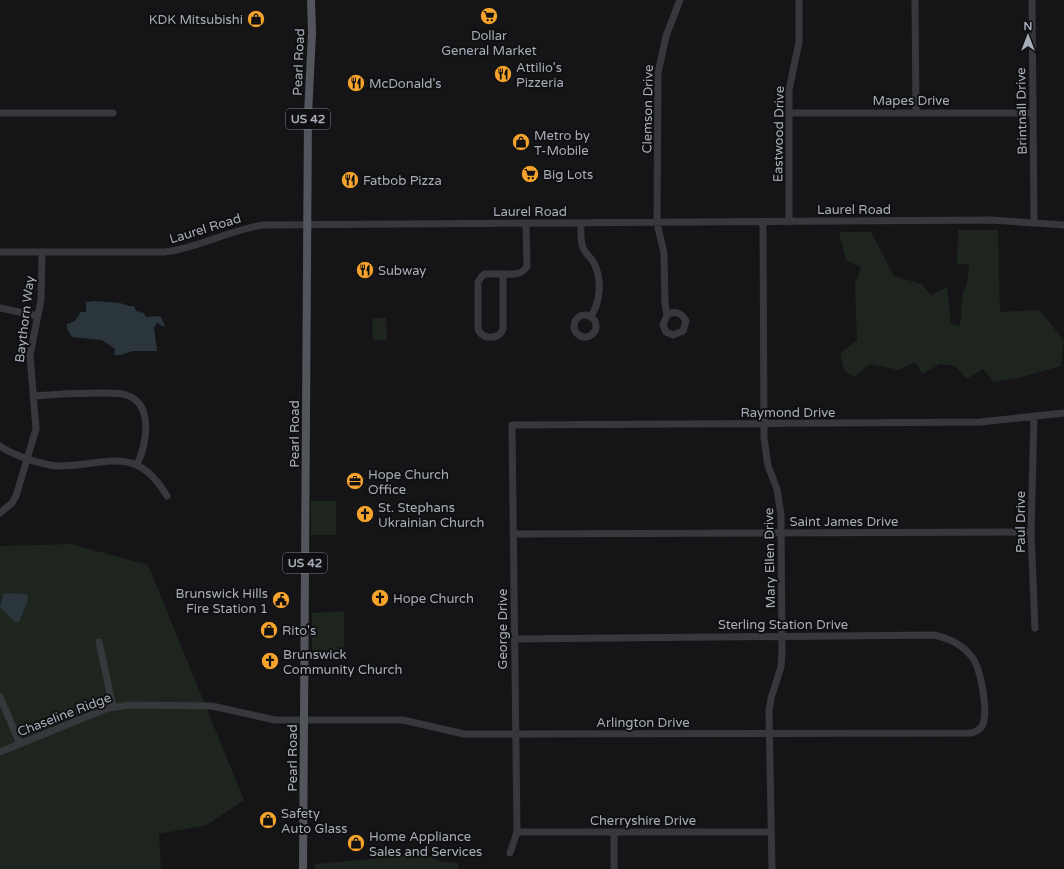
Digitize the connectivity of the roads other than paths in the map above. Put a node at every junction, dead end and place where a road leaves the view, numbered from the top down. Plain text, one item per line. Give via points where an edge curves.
1 (311, 0) edge
2 (680, 0) edge
3 (799, 0) edge
4 (915, 0) edge
5 (1032, 0) edge
6 (916, 112) junction
7 (0, 113) edge
8 (113, 113) dead end
9 (789, 113) junction
10 (1033, 113) junction
11 (763, 222) junction
12 (790, 222) junction
13 (1034, 222) junction
14 (581, 223) junction
15 (658, 223) junction
16 (308, 224) junction
17 (526, 224) junction
18 (1064, 225) edge
19 (0, 252) edge
20 (42, 252) junction
21 (503, 274) junction
22 (0, 308) edge
23 (667, 315) dead end
24 (38, 316) junction
25 (590, 316) dead end
26 (34, 396) junction
27 (1064, 413) edge
28 (1034, 416) junction
29 (765, 424) junction
30 (512, 425) joint
31 (0, 446) edge
32 (29, 458) junction
33 (137, 466) junction
34 (167, 496) dead end
35 (0, 513) edge
36 (1032, 532) junction
37 (514, 534) junction
38 (781, 534) junction
39 (1035, 628) dead end
40 (782, 636) junction
41 (514, 639) junction
42 (99, 642) dead end
43 (0, 697) edge
44 (113, 707) junction
45 (304, 720) junction
46 (982, 727) joint
47 (769, 733) junction
48 (515, 734) junction
49 (20, 744) junction
50 (0, 752) edge
51 (517, 832) junction
52 (614, 832) junction
53 (770, 832) junction
54 (510, 853) dead end
55 (303, 869) edge
56 (614, 869) edge
57 (772, 869) edge

1 - 16 main road, Pearl Road / US 42
2 - 15 street, Clemson Drive via 664,43 658,73
3 - 9 street, Eastwood Drive via 799,42 791,78
4 - 6 street
5 - 10 street, Brintnall Drive
6 - 9 street, Mapes Drive
6 - 10 street, Mapes Drive
7 - 8 street
9 - 12 street, Eastwood Drive
10 - 13 street, Brintnall Drive
11 - 12 street, Laurel Road
11 - 15 street, Laurel Road
11 - 29 street, Mary Ellen Drive
12 - 13 street, Laurel Road
13 - 18 street, Laurel Road
14 - 15 street, Laurel Road
14 - 17 street, Laurel Road
14 - 25 street via 584,248 599,278 598,299
15 - 23 street, Clemson Drive via 664,253
16 - 17 street, Laurel Road
16 - 20 street, Laurel Road via 254,226 191,248 165,252
16 - 45 main road, Pearl Road / US 42
17 - 21 street via 525,270 518,274
19 - 20 street, Laurel Road
20 - 24 street, Baythorn Way via 42,287
21 - 21 street via 485,274 479,278 478,329 485,337 496,337 503,329
22 - 24 street
24 - 26 street, Baythorn Way via 30,355
26 - 32 street, Baythorn Way via 36,429
26 - 33 street via 60,393 120,393 138,402 144,413 145,443
27 - 28 street, Raymond Drive
28 - 29 street, Raymond Drive via 980,422
28 - 36 street, Paul Drive
29 - 30 street, Raymond Drive
29 - 38 street, Mary Ellen Drive via 765,452 780,502
30 - 37 street, George Drive
31 - 32 street
32 - 33 street via 54,466 112,460
32 - 35 street, Baythorn Way via 16,496
33 - 34 street via 158,480
36 - 38 street, Saint James Drive
36 - 39 street, Paul Drive
37 - 38 street, Saint James Drive
37 - 41 street, George Drive
38 - 40 street, Mary Ellen Drive
40 - 41 street, Sterling Station Drive
40 - 46 street, Sterling Station Drive via 933,635 950,640 970,654 978,666 981,675 984,723
40 - 47 street, Mary Ellen Drive via 781,667 771,698
41 - 48 street, George Drive
42 - 44 street
43 - 49 street
44 - 45 street, Chaseline Ridge via 212,706 266,719
44 - 49 street, Chaseline Ridge
45 - 48 street, Arlington Drive via 403,720 451,733
45 - 55 main road, Pearl Road / US 42
46 - 47 street, Arlington Drive via 972,733
47 - 48 street, Arlington Drive
47 - 53 street, Mary Ellen Drive
48 - 51 street, George Drive
49 - 50 street, Chaseline Ridge
51 - 52 street, Cherryshire Drive
51 - 54 street, George Drive
52 - 53 street, Cherryshire Drive
52 - 56 street
53 - 57 street, Mary Ellen Drive

